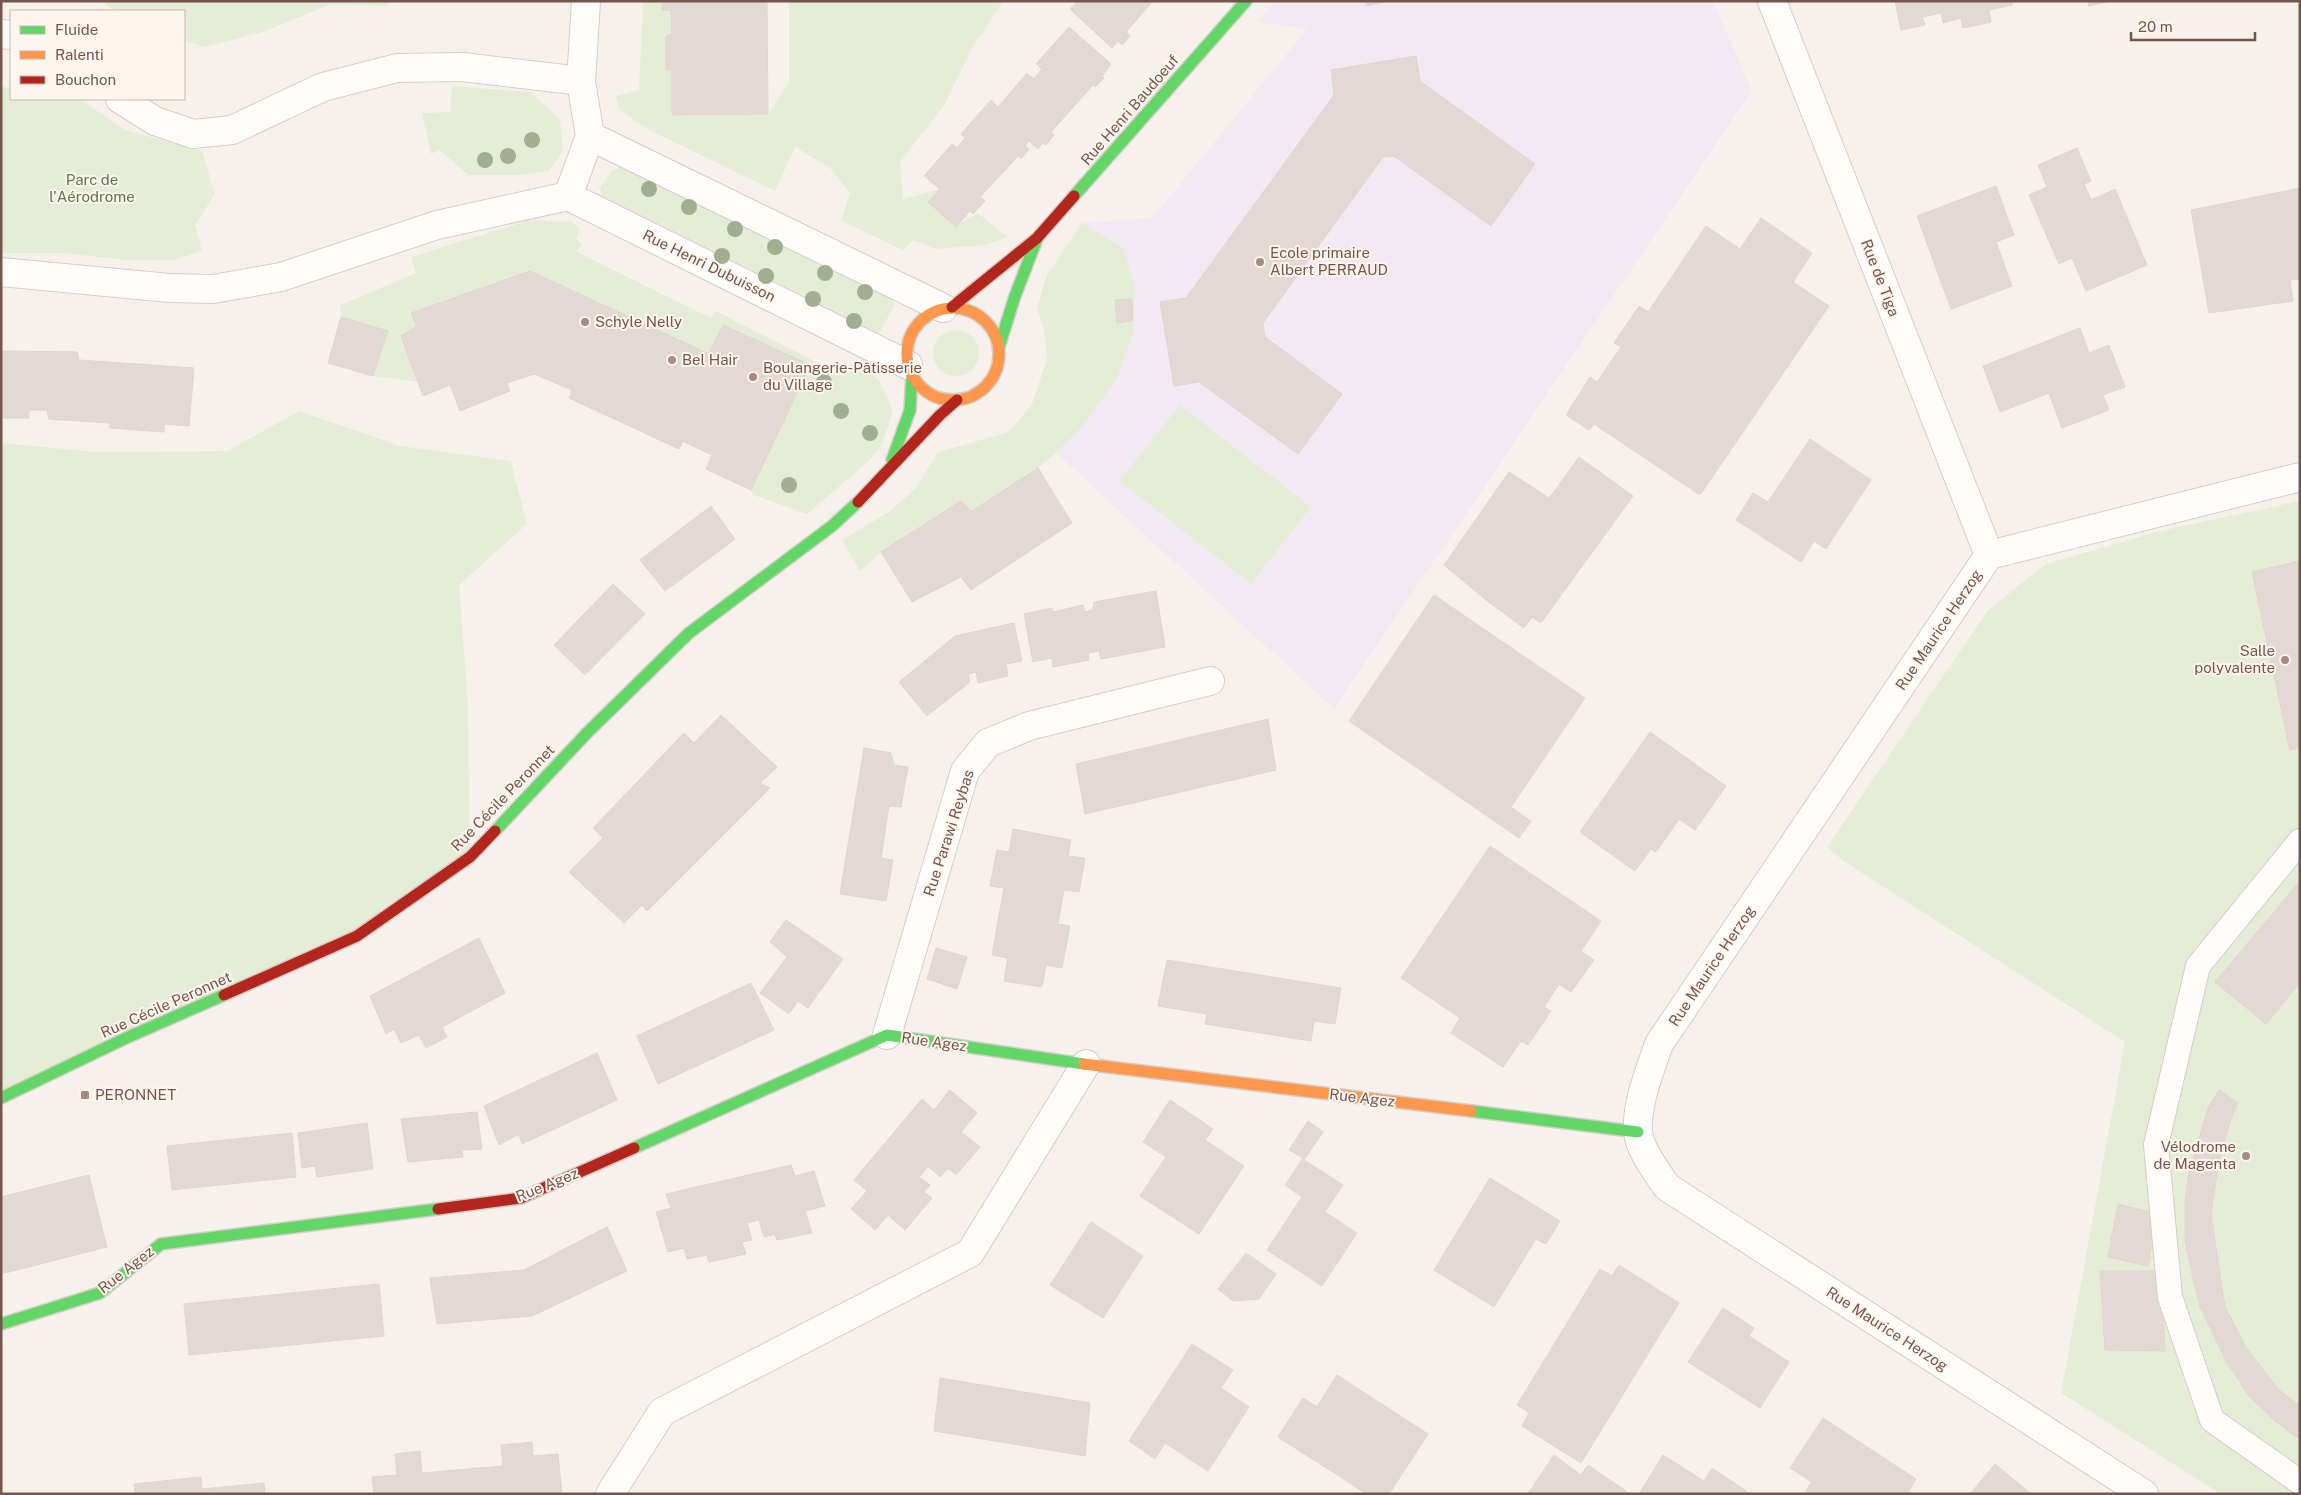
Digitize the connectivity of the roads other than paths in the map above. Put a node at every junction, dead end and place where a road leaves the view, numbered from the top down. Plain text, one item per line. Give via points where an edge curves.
1 (586, 1) edge
2 (1246, 1) edge
3 (1772, 1) edge
4 (581, 81) junction
5 (122, 100) edge
6 (590, 136) junction
7 (568, 196) junction
8 (1037, 238) junction
9 (1, 272) edge
10 (947, 308) junction
11 (999, 347) junction
12 (910, 370) junction
13 (957, 400) junction
14 (888, 473) junction
15 (2300, 477) edge
16 (1989, 556) junction
17 (1210, 681) dead end
18 (2300, 841) edge
19 (887, 1035) junction
20 (1086, 1064) junction
21 (1, 1098) edge
22 (1638, 1132) junction
23 (1, 1324) edge
24 (2300, 1482) edge
25 (2133, 1491) edge
26 (610, 1494) edge

1 - 4 street
2 - 8 street, Rue Henri Baudoeuf
3 - 16 street, Rue de Tiga
4 - 5 street via 463,67 397,68 323,87 232,130 193,134 155,122
4 - 6 street
6 - 7 street
6 - 10 street
7 - 9 street via 438,225 281,277 213,289 169,288
7 - 12 street, Rue Henri Dubuisson
8 - 10 street, Rue Henri Baudoeuf
8 - 11 street, Rue Henri Baudoeuf
10 - 11 street via 978,314 989,323
10 - 12 street via 918,323 907,350
11 - 13 street via 1000,360 990,382 969,397
12 - 13 street via 932,395
12 - 14 street, Rue Cécile Peronnet via 910,410
13 - 14 street, Rue Cécile Peronnet
14 - 21 street, Rue Cécile Peronnet via 832,526 689,633 587,733 470,857 357,936 126,1038
15 - 16 street, Rue Maurice Herzog
16 - 22 street, Rue Maurice Herzog via 1659,1044 1643,1088
17 - 19 street, Rue Parawi Reybas via 1029,726 988,743 965,770
18 - 24 lane via 2198,966 2156,1145 2170,1296 2212,1420
19 - 20 street, Rue Agez
19 - 23 street, Rue Agez via 521,1198 160,1244 100,1293
20 - 22 street, Rue Agez
20 - 26 street via 970,1253 662,1412
22 - 25 street, Rue Maurice Herzog via 1650,1163 1667,1187

